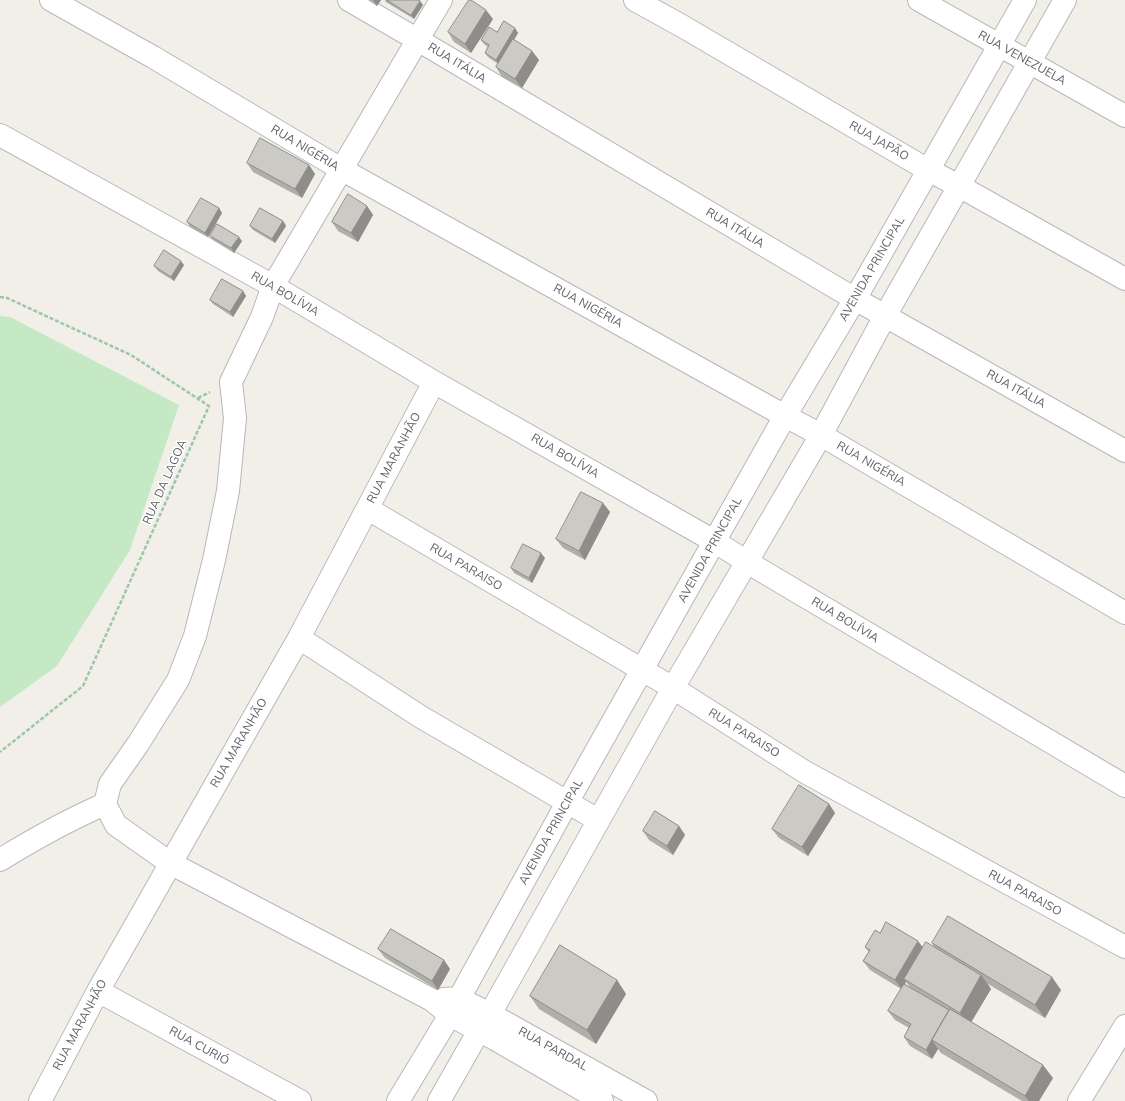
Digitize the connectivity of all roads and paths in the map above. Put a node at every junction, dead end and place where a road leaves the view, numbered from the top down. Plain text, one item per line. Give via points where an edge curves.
1 (51, 0) edge
2 (349, 0) edge
3 (441, 0) edge
4 (635, 0) edge
5 (919, 0) edge
6 (1025, 0) edge
7 (1065, 0) edge
8 (418, 40) junction
9 (1000, 45) junction
10 (1029, 62) junction
11 (1125, 116) edge
12 (0, 135) edge
13 (341, 169) junction
14 (928, 170) junction
15 (959, 186) junction
16 (1125, 279) edge
17 (272, 286) junction
18 (0, 297) edge
19 (855, 299) junction
20 (885, 316) junction
21 (434, 382) junction
22 (785, 416) junction
23 (821, 435) junction
24 (1125, 451) edge
25 (368, 509) junction
26 (714, 541) junction
27 (747, 562) junction
28 (1125, 613) edge
29 (299, 638) junction
30 (642, 671) junction
31 (673, 688) junction
32 (0, 752) edge
33 (1125, 786) edge
34 (568, 801) junction
35 (105, 804) junction
36 (598, 820) junction
37 (0, 860) edge
38 (170, 863) junction
39 (1125, 947) edge
40 (98, 991) junction
41 (454, 1007) junction
42 (485, 1022) junction
43 (1125, 1026) edge
44 (632, 1098) edge
45 (40, 1101) edge
46 (300, 1101) edge
47 (398, 1101) edge
48 (439, 1101) edge
49 (602, 1101) edge
50 (1079, 1101) edge

1 - 13 street, RUA NIGÉRIA
2 - 8 street, RUA ITÁLIA
3 - 8 street
4 - 14 street, RUA JAPÃO
5 - 9 street, RUA VENEZUELA
6 - 9 street, AVENIDA PRINCIPAL
7 - 10 street
8 - 13 street
8 - 19 street, RUA ITÁLIA
9 - 10 street, RUA VENEZUELA
9 - 14 street, AVENIDA PRINCIPAL
10 - 11 street, RUA VENEZUELA
10 - 15 street
12 - 17 street, RUA BOLÍVIA
13 - 17 street
13 - 22 street, RUA NIGÉRIA
14 - 15 street, RUA JAPÃO
14 - 19 street, AVENIDA PRINCIPAL
15 - 16 street, RUA JAPÃO
15 - 20 street
17 - 21 street, RUA BOLÍVIA
17 - 35 street via 262,317 231,382 234,418 228,490 195,636 178,680 110,784
18 - 32 path, RUA DA LAGOA via 8,298 131,356 209,406 82,686
19 - 20 street, RUA ITÁLIA
19 - 22 street, AVENIDA PRINCIPAL
20 - 23 street
20 - 24 street, RUA ITÁLIA
21 - 25 street, RUA MARANHÃO
21 - 26 street, RUA BOLÍVIA
22 - 23 street, RUA NIGÉRIA
22 - 26 street, AVENIDA PRINCIPAL
23 - 27 street
23 - 28 street, RUA NIGÉRIA
25 - 29 street, RUA MARANHÃO
25 - 30 street, RUA PARAISO
26 - 27 street, RUA BOLÍVIA
26 - 30 street, AVENIDA PRINCIPAL
27 - 31 street
27 - 33 street, RUA BOLÍVIA
29 - 34 street via 421,717
29 - 38 street, RUA MARANHÃO
30 - 31 street, RUA PARAISO
30 - 34 street, AVENIDA PRINCIPAL
31 - 36 street
31 - 39 street, RUA PARAISO via 805,772
34 - 36 street
34 - 41 street, AVENIDA PRINCIPAL
35 - 37 street via 80,814
35 - 38 street via 116,825
36 - 42 street
38 - 40 street, RUA MARANHÃO
38 - 41 street via 432,1000
40 - 45 street, RUA MARANHÃO
40 - 46 street, RUA CURIÓ
41 - 42 street, RUA PARDAL
41 - 47 street, AVENIDA PRINCIPAL
42 - 44 street, RUA PARDAL
42 - 48 street
42 - 49 street, RUA PARDAL
43 - 50 street

